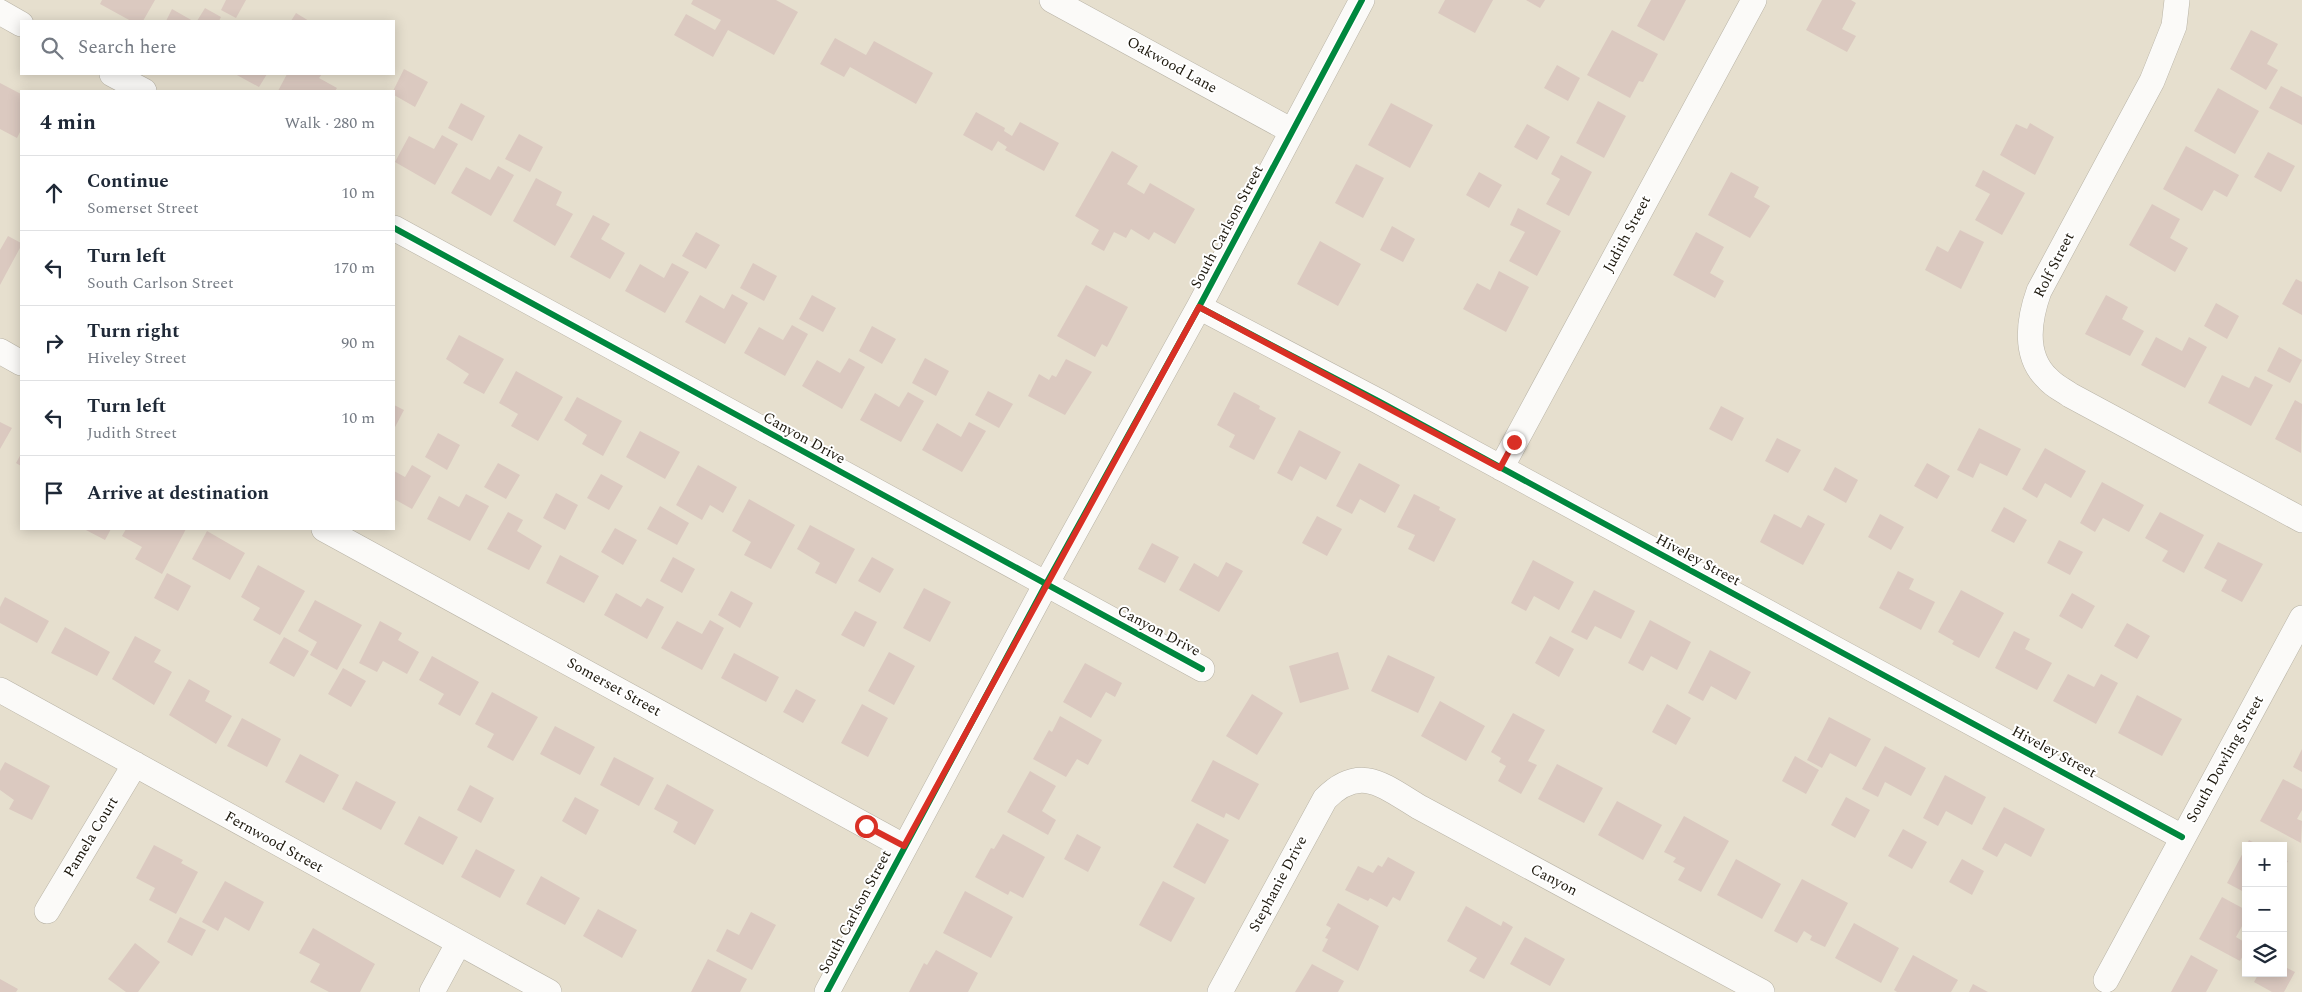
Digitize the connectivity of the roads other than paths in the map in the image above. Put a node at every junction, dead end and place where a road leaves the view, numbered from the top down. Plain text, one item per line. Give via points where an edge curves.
1 (1052, 0) edge
2 (1362, 0) edge
3 (1754, 0) edge
4 (2177, 0) edge
5 (0, 12) edge
6 (20, 23) edge
7 (114, 75) edge
8 (142, 90) edge
9 (1292, 131) junction
10 (395, 229) edge
11 (1199, 307) junction
12 (0, 352) edge
13 (20, 362) edge
14 (1500, 468) junction
15 (2302, 520) edge
16 (326, 530) edge
17 (1046, 584) junction
18 (2302, 618) edge
19 (1202, 669) dead end
20 (0, 690) edge
21 (135, 764) junction
22 (1344, 783) joint
23 (2182, 837) junction
24 (904, 846) junction
25 (47, 911) dead end
26 (458, 944) junction
27 (2106, 980) dead end
28 (432, 992) edge
29 (549, 992) edge
30 (827, 992) edge
31 (1220, 992) edge
32 (1762, 992) edge

1 - 9 street, Oakwood Lane
2 - 9 street, South Carlson Street
3 - 14 street, Judith Street
4 - 15 street, Rolf Street via 2174,26 2152,81 2039,290 2031,312 2033,357 2047,379 2070,395
5 - 6 street
7 - 8 street
9 - 11 street, South Carlson Street
10 - 17 street, Canyon Drive
11 - 14 street, Hiveley Street
11 - 17 street, South Carlson Street
12 - 13 street
14 - 23 street, Hiveley Street
16 - 24 street, Somerset Street
17 - 19 street, Canyon Drive
17 - 24 street, South Carlson Street
18 - 23 street, South Dowling Street
20 - 21 street, Fernwood Street
21 - 25 street, Pamela Court
21 - 26 street, Fernwood Street
22 - 31 street, Stephanie Drive via 1325,799
22 - 32 street, Canyon via 1366,780 1380,784
23 - 27 street, South Dowling Street
24 - 30 street, South Carlson Street
26 - 28 street
26 - 29 street, Fernwood Street

